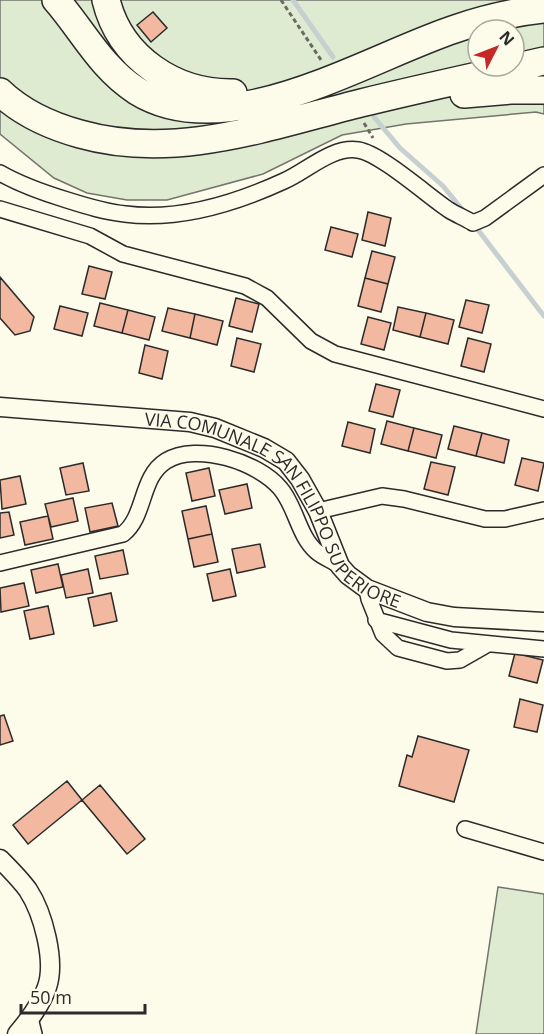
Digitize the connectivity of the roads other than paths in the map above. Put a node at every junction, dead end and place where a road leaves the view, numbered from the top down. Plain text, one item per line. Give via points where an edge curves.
1 (56, 0) edge
2 (106, 0) edge
3 (524, 0) edge
4 (544, 9) edge
5 (544, 62) edge
6 (544, 90) edge
7 (0, 92) edge
8 (0, 107) edge
9 (0, 172) edge
10 (544, 175) edge
11 (0, 209) edge
12 (0, 407) edge
13 (544, 409) edge
14 (544, 510) edge
15 (318, 511) junction
16 (0, 562) edge
17 (340, 566) junction
18 (367, 589) junction
19 (544, 622) edge
20 (544, 649) edge
21 (465, 829) dead end
22 (544, 852) edge
23 (0, 859) edge
24 (32, 1026) edge
25 (17, 1034) edge

1 - 4 highway via 108,68 138,92 175,106 225,110 285,96 456,28
2 - 3 highway via 116,28 152,69 181,85 213,93 243,93 282,85 452,18
5 - 7 highway via 216,138 157,145 126,144 62,130
6 - 8 highway via 456,95 220,147 158,156 114,153 57,141
9 - 10 street via 29,188 92,208 126,215 163,215 201,210 245,197 338,152 356,149 375,156 473,223
11 - 13 street via 90,236 123,254 245,286 267,298 311,341 335,354
12 - 15 street, VIA COMUNALE SAN FILIPPO SUPERIORE via 175,420 215,428 286,461
14 - 15 street via 505,519 485,519 382,496
15 - 17 street, VIA COMUNALE SAN FILIPPO SUPERIORE
16 - 17 street via 123,534 133,523 159,467 177,456 206,453 229,459 273,481 316,551
17 - 18 street, VIA COMUNALE SAN FILIPPO SUPERIORE
18 - 19 street, VIA COMUNALE SAN FILIPPO SUPERIORE via 440,615
18 - 20 street via 376,620 451,640
21 - 22 street
23 - 24 street via 35,902 50,960 47,986
24 - 25 street

